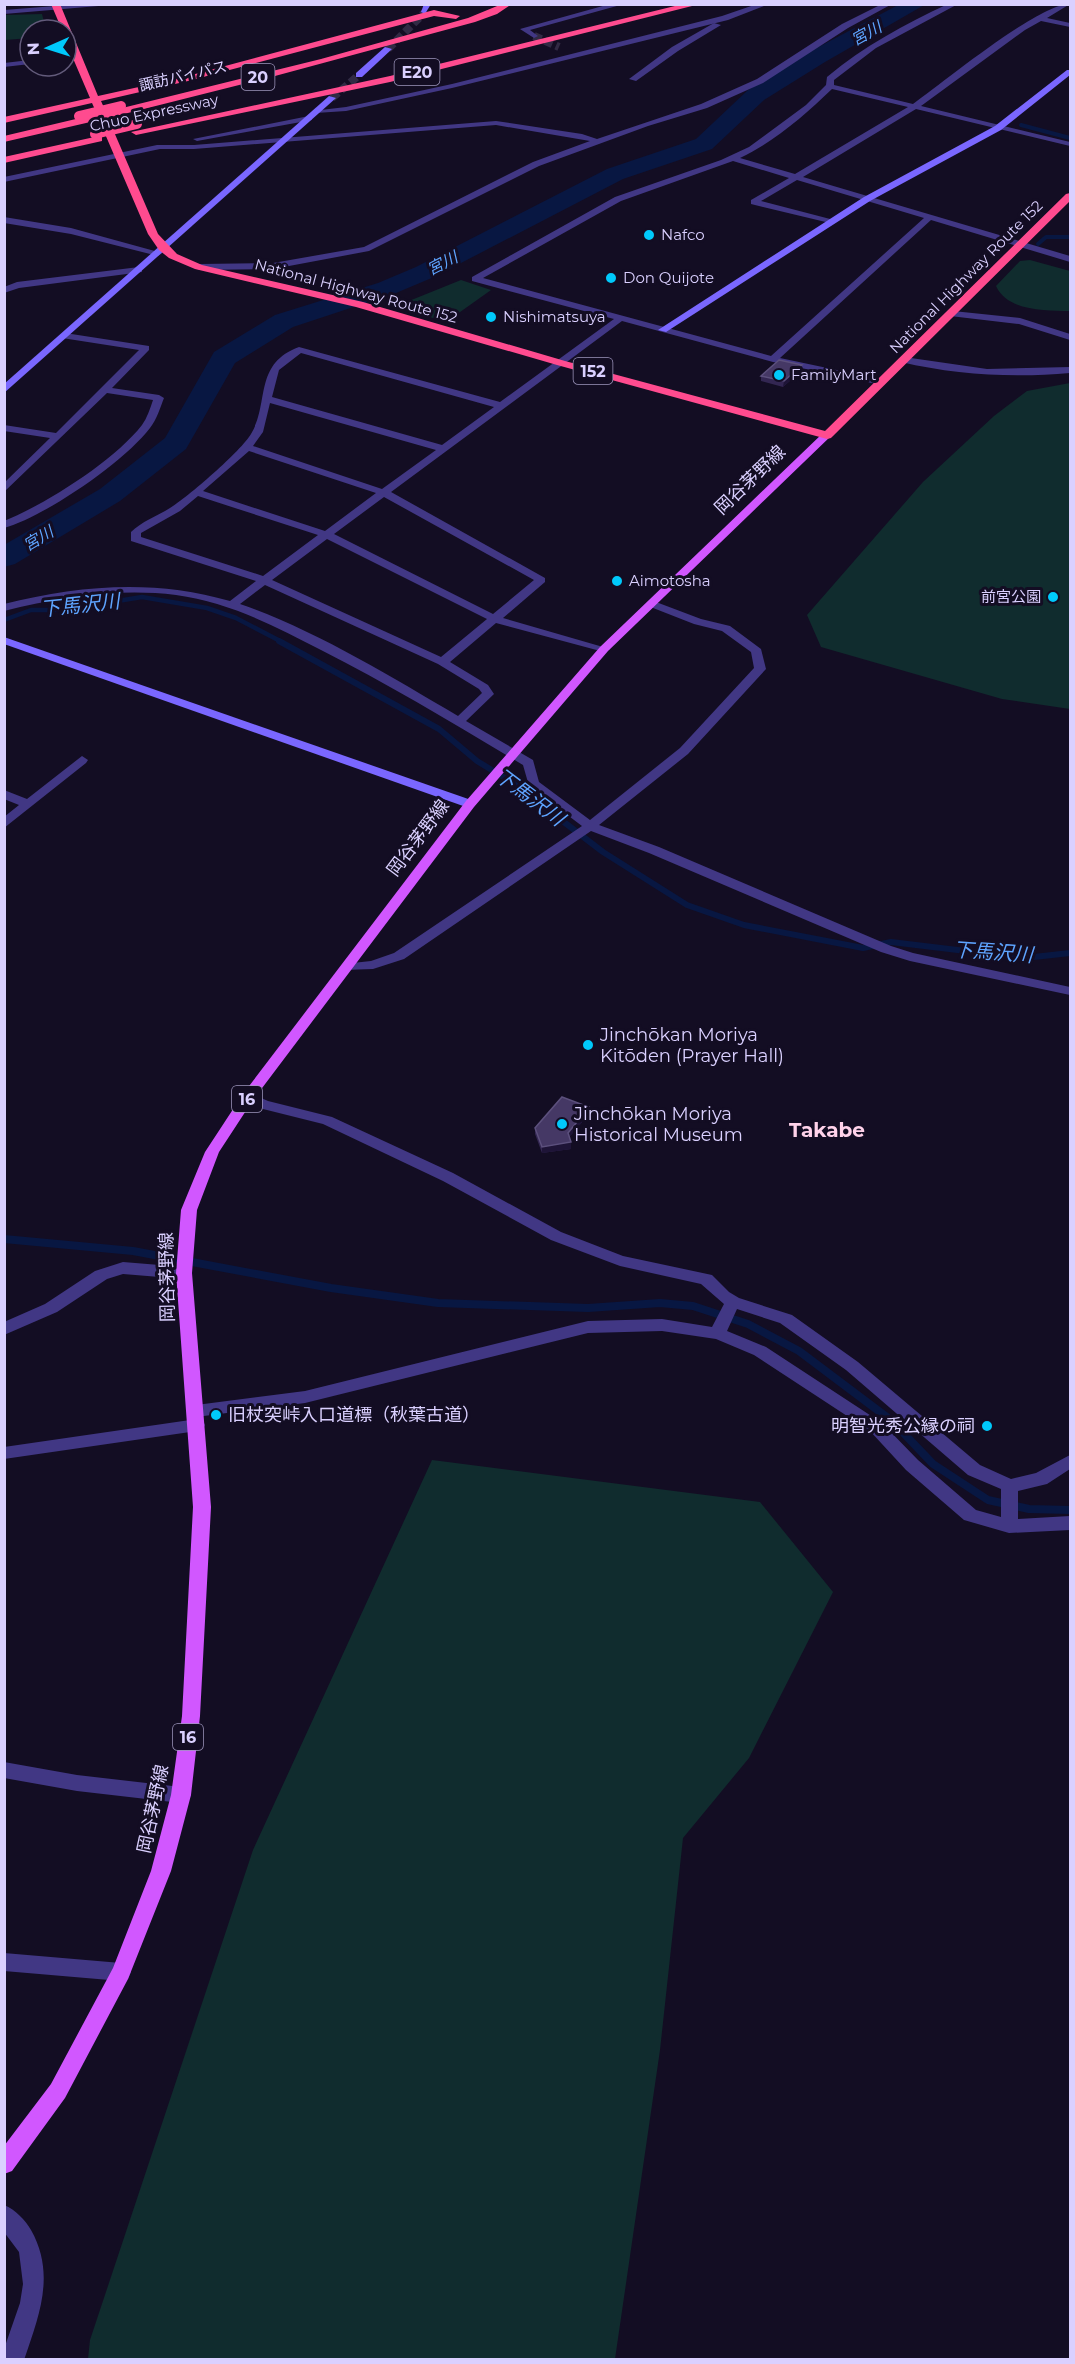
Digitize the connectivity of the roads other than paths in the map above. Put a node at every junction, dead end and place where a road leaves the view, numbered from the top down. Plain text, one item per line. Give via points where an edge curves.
1 (118, 4) edge
2 (489, 4) edge
3 (507, 4) edge
4 (621, 4) edge
5 (670, 4) edge
6 (696, 4) edge
7 (766, 4) edge
8 (889, 4) edge
9 (955, 4) edge
10 (1069, 4) edge
11 (57, 8) edge
12 (4, 12) edge
13 (456, 16) junction
14 (731, 16) junction
15 (1042, 20) junction
16 (1071, 25) edge
17 (534, 36) dead end
18 (559, 47) tunnel mouth
19 (388, 49) tunnel mouth
20 (575, 56) junction
21 (78, 70) edge
22 (1071, 72) edge
23 (359, 75) tunnel mouth
24 (633, 79) dead end
25 (830, 86) junction
26 (332, 98) tunnel mouth
27 (94, 99) junction
28 (119, 105) junction
29 (914, 107) junction
30 (316, 111) junction
31 (103, 116) junction
32 (309, 118) junction
33 (4, 120) edge
34 (137, 128) junction
35 (998, 128) junction
36 (4, 132) edge
37 (97, 136) junction
38 (4, 139) edge
39 (285, 140) junction
40 (598, 142) junction
41 (1071, 144) edge
42 (157, 147) junction
43 (4, 154) edge
44 (117, 154) junction
45 (731, 158) junction
46 (4, 160) edge
47 (795, 177) junction
48 (4, 180) edge
49 (1071, 196) edge
50 (867, 199) junction
51 (929, 218) junction
52 (4, 220) edge
53 (831, 222) junction
54 (1020, 244) junction
55 (161, 250) junction
56 (1071, 259) edge
57 (199, 267) junction
58 (139, 270) junction
59 (4, 283) edge
60 (17, 285) junction
61 (4, 290) edge
62 (952, 314) junction
63 (621, 318) junction
64 (663, 330) junction
65 (65, 336) junction
66 (1071, 337) edge
67 (773, 359) junction
68 (904, 360) junction
69 (561, 363) junction
70 (1071, 370) edge
71 (882, 382) junction
72 (4, 390) edge
73 (105, 390) junction
74 (265, 398) junction
75 (502, 406) junction
76 (4, 428) edge
77 (827, 435) junction
78 (57, 436) junction
79 (247, 447) junction
80 (445, 449) junction
81 (4, 489) edge
82 (197, 492) junction
83 (385, 493) junction
84 (7, 523) edge
85 (328, 535) junction
86 (266, 581) junction
87 (232, 604) junction
88 (652, 604) junction
89 (4, 608) edge
90 (495, 619) junction
91 (4, 640) edge
92 (604, 649) junction
93 (442, 662) junction
94 (460, 720) junction
95 (514, 754) junction
96 (82, 760) dead end
97 (4, 794) edge
98 (27, 804) junction
99 (470, 804) junction
100 (4, 824) edge
101 (588, 828) junction
102 (348, 967) junction
103 (1071, 991) edge
104 (248, 1097) junction
105 (184, 1264) junction
106 (726, 1316) junction
107 (4, 1329) edge
108 (197, 1418) junction
109 (4, 1453) edge
110 (1071, 1461) edge
111 (1009, 1490) junction
112 (1009, 1521) junction
113 (1071, 1523) edge
114 (4, 1770) edge
115 (181, 1795) junction
116 (4, 1962) edge
117 (121, 1972) junction
118 (4, 2164) edge
119 (4, 2216) edge
120 (12, 2360) edge

1 - 11 street
2 - 13 highway, 諏訪バイパス / 20
3 - 28 highway, 諏訪バイパス / 20 via 282,68
3 - 31 highway, 20 via 385,44
4 - 17 street via 524,29
5 - 34 highway, Chuo Expressway / E20
6 - 34 highway, Chuo Expressway / E20 via 390,79
7 - 14 street
8 - 40 street via 845,26 760,81 704,106
9 - 25 street via 881,41 830,79
10 - 15 street
11 - 12 street
13 - 27 highway, 20 via 434,14
13 - 28 highway, 諏訪バイパス / 20
14 - 20 street
14 - 24 street
15 - 16 street
15 - 29 street via 1022,28
18 - 20 street
19 - 23 street
20 - 30 street via 357,106
21 - 27 highway
22 - 35 street
25 - 29 street
25 - 45 street via 752,149
26 - 30 street
27 - 31 highway
27 - 33 highway, 20
28 - 36 highway, 諏訪バイパス / 20, bridge
29 - 35 street
29 - 47 street
30 - 32 street
31 - 38 highway, 20
31 - 44 highway
32 - 39 street
32 - 42 street
34 - 37 highway, Chuo Expressway / E20
35 - 41 street
35 - 50 street
37 - 43 highway, Chuo Expressway / E20
37 - 46 highway, Chuo Expressway / E20
39 - 40 street via 496,123
39 - 42 street
39 - 55 street
40 - 57 street via 536,164 366,249 273,266
42 - 44 street
44 - 48 street
44 - 55 highway
45 - 47 street
45 - 63 street via 618,199 475,279
47 - 50 street
47 - 53 street via 754,202
49 - 54 highway, National Highway Route 152
50 - 51 street
50 - 53 street
51 - 54 street
51 - 67 street
52 - 55 street
53 - 64 street
54 - 56 street
54 - 62 highway, National Highway Route 152
55 - 57 highway, National Highway Route 152 / 152
55 - 58 street
57 - 69 highway, National Highway Route 152 / 152 via 359,304
58 - 60 street
58 - 65 street
59 - 60 street
60 - 61 street
62 - 66 street via 1020,321
62 - 68 highway, National Highway Route 152
63 - 64 street
63 - 69 street
64 - 67 street
65 - 72 street
65 - 73 street via 146,348
67 - 71 street
68 - 70 street via 942,368 1022,374
68 - 71 highway, National Highway Route 152
69 - 75 street
69 - 77 highway, National Highway Route 152 / 152
71 - 77 highway, National Highway Route 152
73 - 78 street
73 - 84 street via 159,398 143,431 97,470
74 - 75 street via 274,369 298,350
74 - 79 street via 258,432
74 - 80 street
75 - 80 street
76 - 78 street
77 - 88 main road, 岡谷茅野線 / 16
78 - 81 street
79 - 82 street
79 - 83 street
80 - 83 street
82 - 85 street
82 - 86 street via 136,532 135,539
83 - 85 street
83 - 90 street via 542,580
85 - 86 street
85 - 90 street
86 - 87 street
86 - 93 street
87 - 89 street via 153,590 55,596
87 - 94 street via 388,679
88 - 92 main road, 岡谷茅野線 / 16
88 - 101 street via 726,628 757,651 760,669 684,751
90 - 92 street
90 - 93 street
91 - 99 street
92 - 95 main road, 岡谷茅野線 / 16
93 - 94 street via 484,687 488,694
94 - 95 street
95 - 99 main road, 岡谷茅野線 / 16
95 - 101 street via 529,763 533,783
96 - 98 street
97 - 98 street
98 - 100 street
99 - 102 main road, 岡谷茅野線 / 16
101 - 102 street via 399,956
101 - 103 street via 654,850 886,949
102 - 104 main road, 岡谷茅野線 / 16
104 - 105 main road, 岡谷茅野線 / 16 via 203,1169 189,1210
104 - 106 street via 264,1105 327,1120 448,1177 556,1236 620,1261 706,1279 723,1296
105 - 107 street via 123,1268 101,1275 51,1308
105 - 108 main road, 岡谷茅野線 / 16
106 - 108 street via 557,1333 305,1397
106 - 111 street via 786,1320 852,1366 974,1470
106 - 112 street via 760,1351 876,1427 912,1465 970,1515
108 - 109 street
108 - 115 main road, 岡谷茅野線 / 16 via 201,1519 191,1704
110 - 111 street via 1041,1479
111 - 112 street
112 - 113 street
114 - 115 street
115 - 117 main road, 岡谷茅野線 / 16 via 161,1871
116 - 117 street
117 - 118 main road, 岡谷茅野線 / 16 via 58,2091
119 - 120 street via 21,2232 35,2259 32,2301

